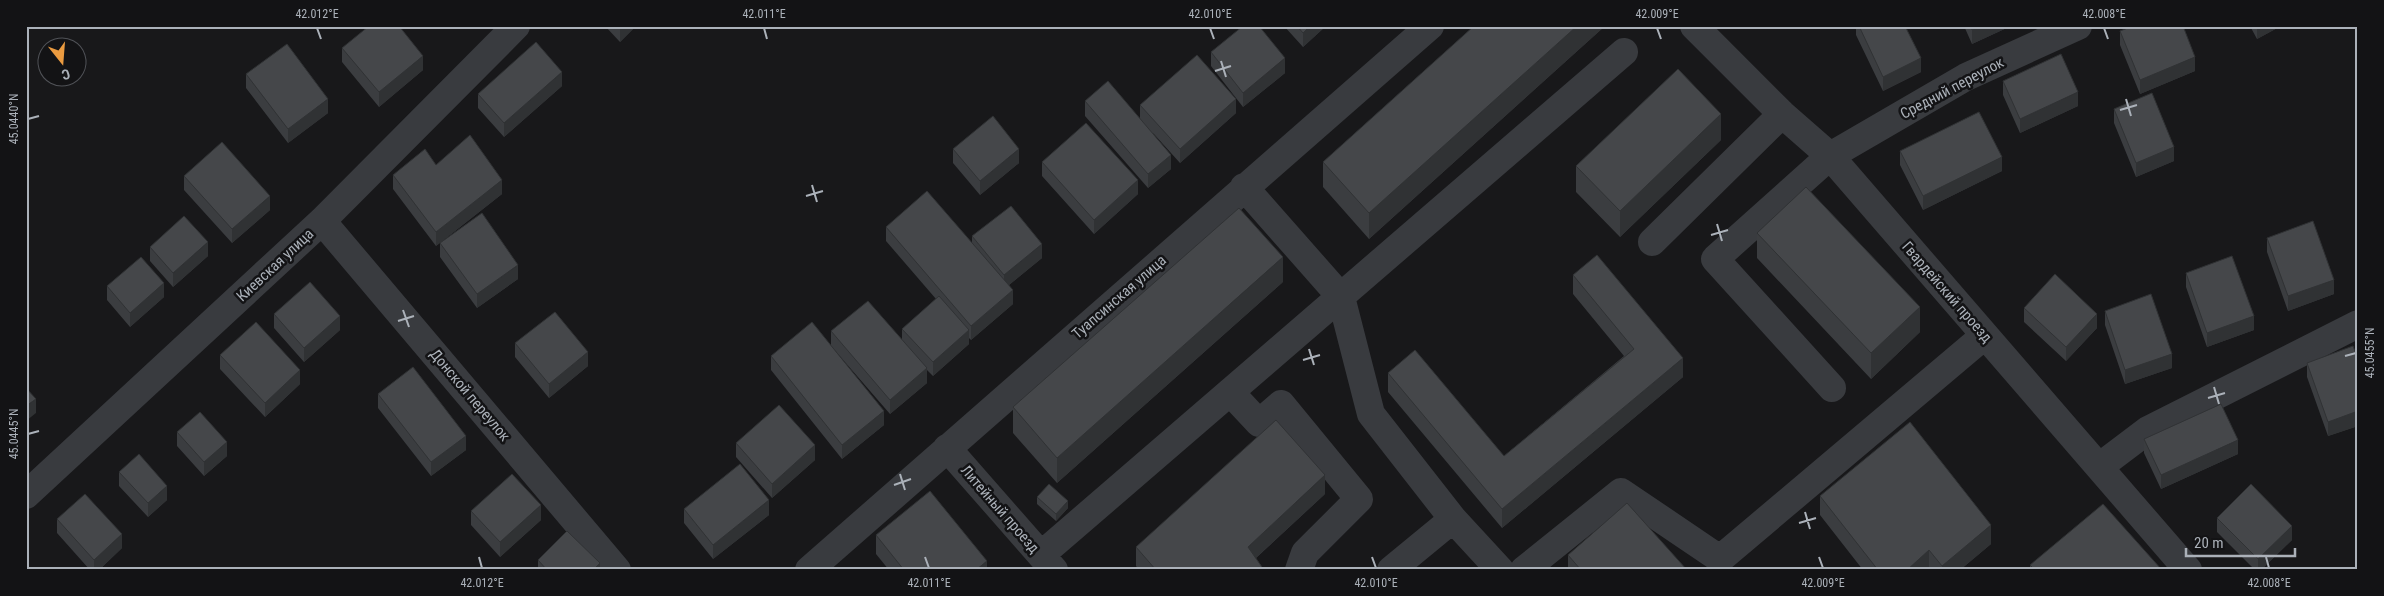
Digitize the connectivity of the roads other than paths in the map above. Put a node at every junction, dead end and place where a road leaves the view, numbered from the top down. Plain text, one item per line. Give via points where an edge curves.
1 (516, 26) edge
2 (1430, 26) edge
3 (1694, 26) edge
4 (2078, 26) edge
5 (1624, 52) dead end
6 (1782, 114) junction
7 (1830, 156) junction
8 (1244, 187) junction
9 (322, 221) junction
10 (1652, 242) dead end
11 (1341, 297) junction
12 (2358, 324) edge
13 (1984, 336) junction
14 (1832, 388) dead end
15 (1230, 392) junction
16 (947, 448) junction
17 (2099, 467) junction
18 (26, 495) edge
19 (1453, 519) junction
20 (1047, 562) edge
21 (1726, 564) edge
22 (617, 570) edge
23 (809, 570) edge
24 (1299, 570) edge
25 (1392, 570) edge
26 (1500, 570) edge
27 (1524, 570) edge
28 (2188, 570) edge

1 - 9 street, Киевская улица
2 - 8 street, Туапсинская улица
3 - 6 street, Гвардейский проезд
4 - 7 street, Средний переулок via 1966,77
5 - 11 street
6 - 7 street, Гвардейский проезд
6 - 10 street
7 - 13 street, Гвардейский проезд
7 - 14 street, Средний переулок via 1715,259
8 - 11 street
8 - 16 street, Туапсинская улица
9 - 18 street, Киевская улица
9 - 22 street, Донской переулок
11 - 15 street
11 - 19 street via 1371,414
12 - 17 street via 2148,430
13 - 17 street, Гвардейский проезд
13 - 21 street
15 - 20 street
15 - 24 street via 1258,423 1281,404 1359,499 1305,553
16 - 20 street, Литейный проезд
16 - 23 street, Туапсинская улица
17 - 28 street, Гвардейский проезд
19 - 25 street
19 - 26 street
21 - 27 street via 1621,492

